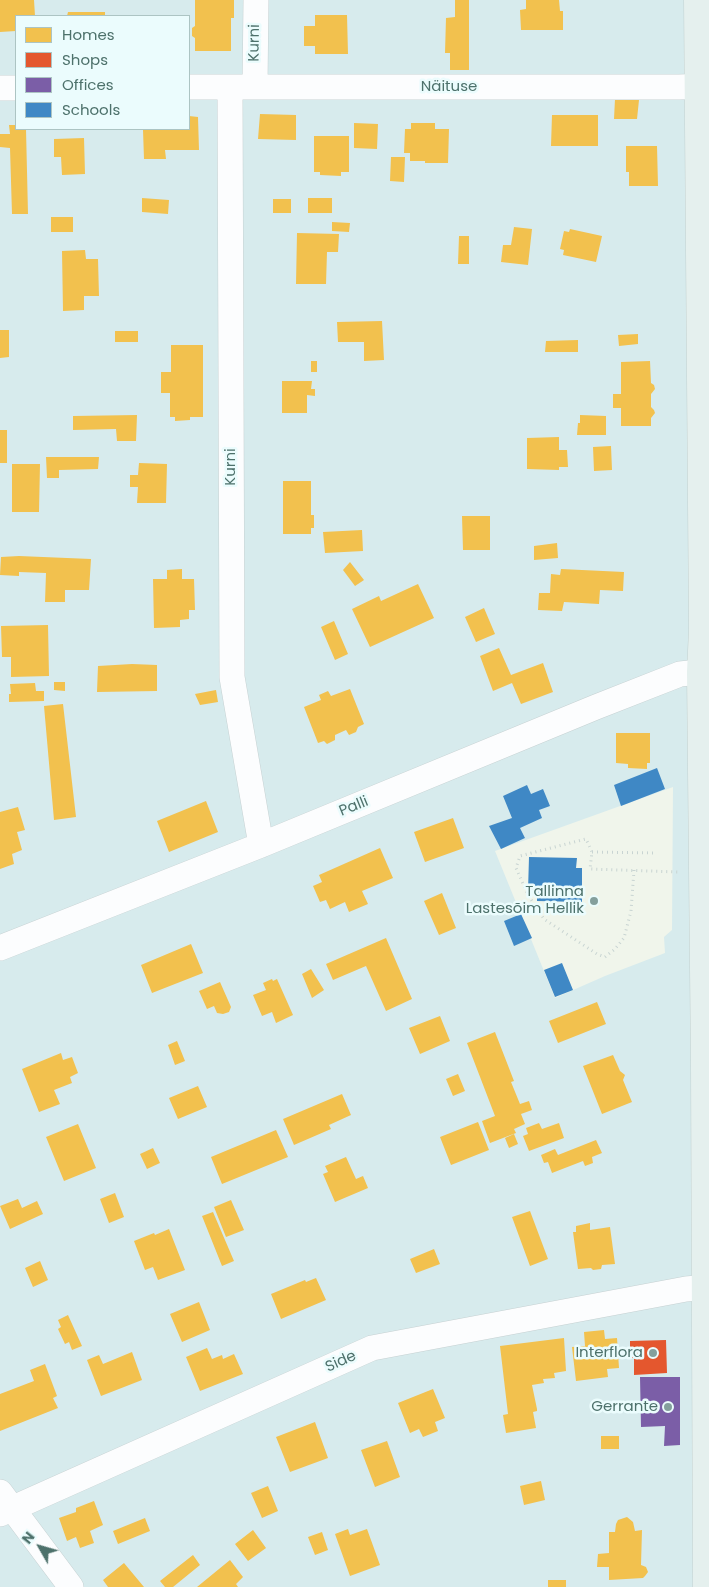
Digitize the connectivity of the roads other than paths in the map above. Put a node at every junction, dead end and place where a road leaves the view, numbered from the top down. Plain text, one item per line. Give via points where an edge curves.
1 (256, 0) edge
2 (698, 0) edge
3 (255, 86) junction
4 (704, 86) edge
5 (190, 87) edge
6 (230, 87) junction
7 (0, 88) edge
8 (15, 88) edge
9 (705, 671) edge
10 (260, 845) junction
11 (0, 948) edge
12 (707, 1171) edge
13 (707, 1287) edge
14 (4, 1505) edge
15 (71, 1587) edge
16 (707, 1587) edge

1 - 3 street, Kurni
2 - 4 highway
3 - 4 street, Näituse
3 - 6 street, Näituse
4 - 9 highway
5 - 6 street, Näituse
6 - 10 street, Kurni via 232,677
7 - 8 street
9 - 10 street, Palli via 680,674
9 - 12 highway
10 - 11 street, Palli
12 - 13 highway
13 - 14 street, Side via 372,1348
13 - 16 highway
14 - 15 street

